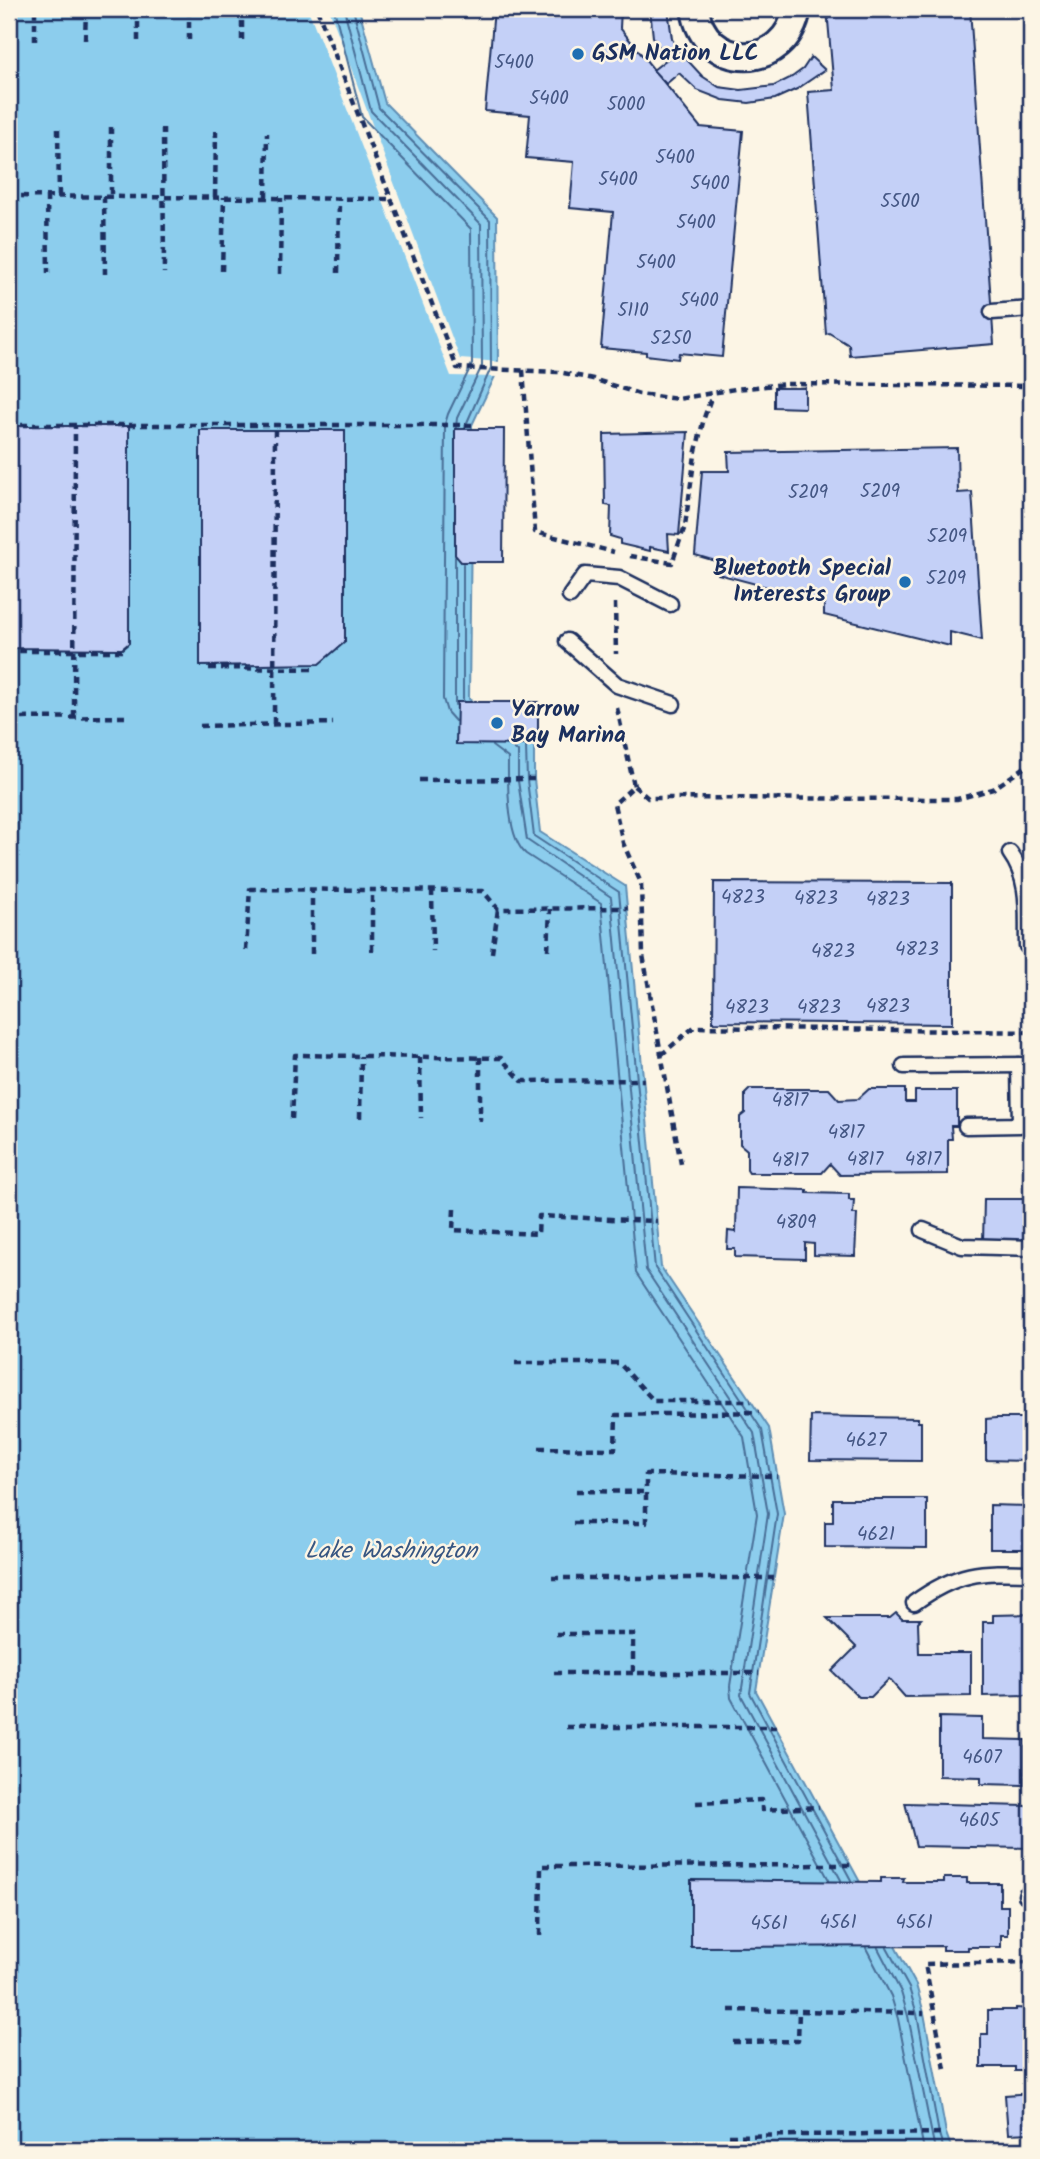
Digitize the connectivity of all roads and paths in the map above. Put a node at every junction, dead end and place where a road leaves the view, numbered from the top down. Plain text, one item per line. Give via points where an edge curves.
1 (35, 9) edge
2 (86, 9) edge
3 (138, 9) edge
4 (189, 9) edge
5 (242, 9) edge
6 (317, 9) edge
7 (695, 9) edge
8 (797, 9) edge
9 (85, 40) dead end
10 (189, 40) dead end
11 (242, 40) dead end
12 (35, 41) dead end
13 (138, 41) dead end
14 (111, 127) dead end
15 (163, 128) dead end
16 (58, 129) dead end
17 (216, 131) dead end
18 (267, 133) dead end
19 (9, 196) edge
20 (47, 196) junction
21 (59, 196) junction
22 (104, 197) junction
23 (111, 197) junction
24 (164, 197) junction
25 (215, 197) junction
26 (223, 197) junction
27 (266, 197) junction
28 (281, 198) junction
29 (339, 198) junction
30 (391, 199) junction
31 (222, 271) dead end
32 (48, 273) dead end
33 (164, 273) dead end
34 (338, 273) dead end
35 (105, 274) dead end
36 (280, 274) dead end
37 (1031, 309) edge
38 (992, 312) dead end
39 (523, 370) junction
40 (1031, 386) edge
41 (712, 395) junction
42 (9, 425) edge
43 (472, 425) dead end
44 (75, 426) junction
45 (275, 426) junction
46 (619, 578) junction
47 (570, 596) dead end
48 (670, 604) dead end
49 (567, 641) dead end
50 (19, 650) dead end
51 (122, 650) dead end
52 (74, 651) junction
53 (209, 668) dead end
54 (272, 669) junction
55 (314, 669) dead end
56 (617, 685) junction
57 (673, 704) dead end
58 (74, 717) junction
59 (128, 717) dead end
60 (10, 719) edge
61 (333, 723) dead end
62 (274, 724) junction
63 (200, 726) dead end
64 (1031, 763) edge
65 (534, 779) dead end
66 (419, 780) dead end
67 (634, 786) junction
68 (1010, 853) dead end
69 (312, 889) junction
70 (372, 890) junction
71 (432, 890) junction
72 (628, 908) dead end
73 (498, 909) junction
74 (550, 909) junction
75 (1031, 946) edge
76 (246, 950) dead end
77 (548, 950) dead end
78 (372, 951) dead end
79 (433, 951) dead end
80 (492, 953) dead end
81 (312, 954) dead end
82 (1031, 1032) edge
83 (661, 1055) junction
84 (361, 1056) junction
85 (420, 1057) junction
86 (480, 1057) junction
87 (1025, 1065) edge
88 (904, 1066) dead end
89 (644, 1080) dead end
90 (360, 1118) dead end
91 (421, 1118) dead end
92 (292, 1119) dead end
93 (480, 1121) dead end
94 (967, 1126) dead end
95 (681, 1164) dead end
96 (454, 1209) dead end
97 (657, 1221) dead end
98 (923, 1230) dead end
99 (1031, 1248) edge
100 (515, 1363) dead end
101 (751, 1401) dead end
102 (759, 1412) dead end
103 (539, 1448) dead end
104 (777, 1476) dead end
105 (576, 1491) dead end
106 (646, 1492) junction
107 (573, 1523) dead end
108 (1031, 1573) edge
109 (552, 1578) dead end
110 (774, 1578) dead end
111 (914, 1603) dead end
112 (556, 1634) dead end
113 (554, 1673) dead end
114 (633, 1673) junction
115 (759, 1673) dead end
116 (566, 1727) dead end
117 (776, 1727) dead end
118 (696, 1803) dead end
119 (820, 1807) dead end
120 (851, 1865) dead end
121 (540, 1936) dead end
122 (1031, 1962) edge
123 (729, 2010) dead end
124 (799, 2011) junction
125 (924, 2013) dead end
126 (733, 2042) dead end
127 (946, 2069) dead end
128 (946, 2133) dead end
129 (729, 2136) dead end

1 - 12 path
2 - 9 path
3 - 13 path
4 - 10 path
5 - 11 path
6 - 30 path
7 - 8 street via 699,27 709,41 739,57 771,50 784,40
14 - 23 path
15 - 24 path
16 - 21 path
17 - 25 path
18 - 27 path
19 - 20 path
20 - 21 path
20 - 32 path
21 - 22 path
22 - 23 path
22 - 35 path
23 - 24 path
24 - 25 path
24 - 33 path
25 - 26 path
26 - 27 path
26 - 31 path
27 - 28 path
28 - 29 path
28 - 36 path
29 - 30 path
29 - 34 path
30 - 39 path via 457,368
37 - 38 lane
39 - 41 path via 593,379 639,394 678,399
39 - 41 path via 535,532 672,563 685,526 695,455
40 - 41 path via 786,384
42 - 44 path
43 - 45 path
44 - 45 path
44 - 52 path
45 - 54 path
46 - 47 lane via 585,575
46 - 48 lane
46 - 56 path via 615,596
49 - 56 lane
50 - 52 path
51 - 52 path
52 - 58 path
53 - 54 path
54 - 55 path
54 - 62 path
56 - 57 lane
56 - 67 path via 617,713
58 - 59 path
58 - 60 path
61 - 62 path
62 - 63 path
64 - 67 path via 993,789 957,800 648,798
65 - 66 path
67 - 83 path via 614,804 623,843 641,883 643,955
68 - 75 lane via 1021,869 1026,891 1027,946
69 - 70 path
69 - 76 path via 250,889
69 - 81 path
70 - 71 path
70 - 78 path
71 - 73 path via 483,891
71 - 79 path
72 - 74 path
73 - 74 path
73 - 80 path
74 - 77 path
82 - 83 path via 694,1027
83 - 95 path
84 - 85 path
84 - 90 path
84 - 92 path via 295,1055
85 - 86 path
85 - 91 path
86 - 89 path via 501,1058 522,1081
86 - 93 path
87 - 88 lane
87 - 94 lane via 1020,1125
96 - 97 path via 453,1230 465,1231 538,1234 539,1216
98 - 99 lane via 962,1247
100 - 101 path via 619,1363 654,1401
102 - 103 path via 616,1415 615,1449
104 - 106 path via 646,1474
105 - 106 path
106 - 107 path via 646,1523
108 - 111 lane via 964,1576 938,1586
109 - 110 path
112 - 114 path via 633,1634
113 - 114 path
114 - 115 path
116 - 117 path
118 - 119 path via 762,1800 762,1810
120 - 121 path via 541,1866
122 - 127 path via 925,1964
123 - 124 path
124 - 125 path
124 - 126 path via 798,2041
128 - 129 path

